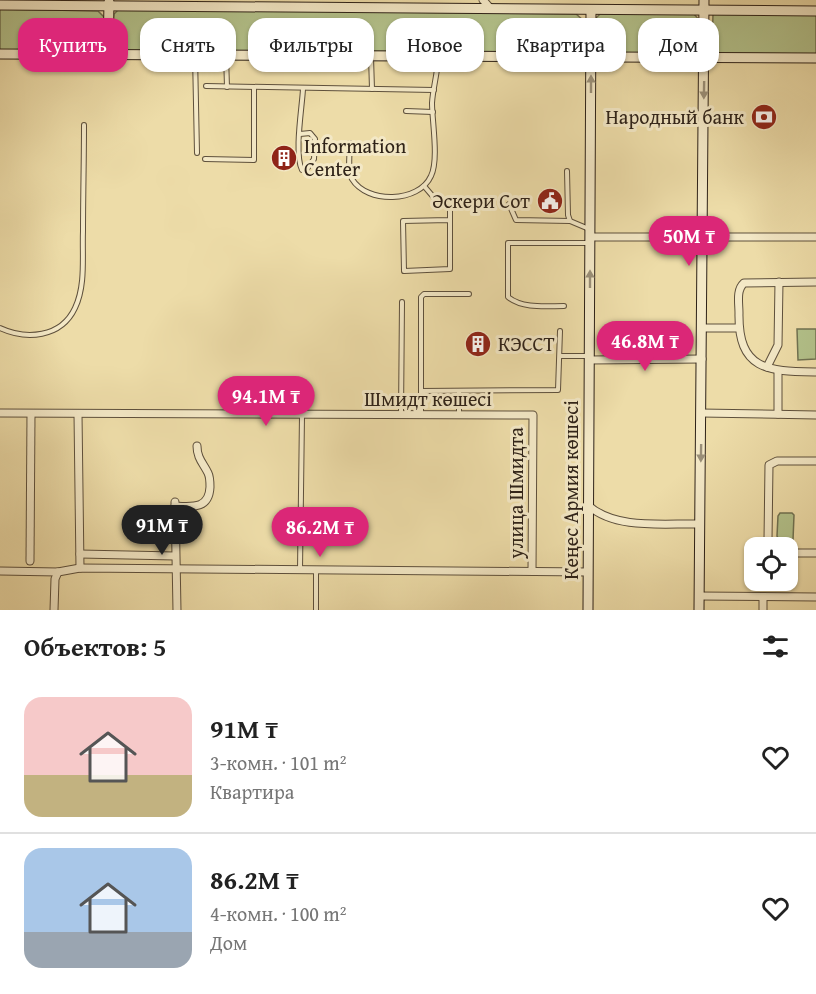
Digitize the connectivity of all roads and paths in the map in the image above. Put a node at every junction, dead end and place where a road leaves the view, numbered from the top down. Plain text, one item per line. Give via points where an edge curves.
1 (483, 0) edge
2 (109, 3) edge
3 (254, 4) edge
4 (0, 5) edge
5 (704, 5) edge
6 (589, 6) edge
7 (491, 9) junction
8 (816, 10) edge
9 (109, 18) edge
10 (0, 54) edge
11 (18, 54) edge
12 (719, 58) edge
13 (816, 58) edge
14 (195, 72) edge
15 (227, 72) edge
16 (371, 72) edge
17 (436, 72) edge
18 (591, 72) edge
19 (705, 72) edge
20 (206, 86) dead end
21 (227, 87) junction
22 (254, 88) junction
23 (303, 89) junction
24 (372, 89) junction
25 (434, 90) junction
26 (406, 111) dead end
27 (433, 112) junction
28 (84, 125) dead end
29 (300, 134) junction
30 (350, 143) dead end
31 (197, 153) dead end
32 (205, 159) dead end
33 (567, 171) dead end
34 (424, 186) junction
35 (509, 204) dead end
36 (449, 220) junction
37 (570, 221) junction
38 (590, 236) junction
39 (703, 237) junction
40 (816, 237) edge
41 (779, 282) junction
42 (816, 282) edge
43 (469, 294) dead end
44 (402, 302) dead end
45 (564, 306) dead end
46 (0, 328) edge
47 (702, 328) junction
48 (739, 328) junction
49 (560, 331) dead end
50 (560, 356) junction
51 (589, 358) junction
52 (702, 360) junction
53 (767, 367) junction
54 (778, 371) junction
55 (816, 372) edge
56 (421, 391) junction
57 (459, 391) junction
58 (0, 413) edge
59 (701, 413) junction
60 (32, 414) junction
61 (78, 414) junction
62 (778, 414) junction
63 (302, 415) junction
64 (401, 415) junction
65 (533, 415) joint
66 (816, 415) edge
67 (421, 416) junction
68 (459, 416) junction
69 (197, 446) dead end
70 (816, 462) edge
71 (589, 506) junction
72 (700, 524) junction
73 (768, 537) edge
74 (798, 553) edge
75 (816, 553) edge
76 (81, 554) junction
77 (175, 556) junction
78 (30, 561) dead end
79 (80, 568) junction
80 (0, 571) edge
81 (175, 571) junction
82 (300, 571) junction
83 (316, 571) junction
84 (58, 572) junction
85 (532, 572) junction
86 (588, 572) junction
87 (699, 596) junction
88 (763, 597) junction
89 (816, 597) edge
90 (54, 610) edge
91 (177, 610) edge
92 (316, 610) edge
93 (588, 610) edge
94 (699, 610) edge
95 (763, 610) edge

1 - 7 street
2 - 3 main road
2 - 4 main road
2 - 9 main road
3 - 7 main road
5 - 6 main road
5 - 8 main road
6 - 7 main road
10 - 11 main road
12 - 13 main road
14 - 31 lane
15 - 21 lane
16 - 24 lane
17 - 25 lane
38 -> 18 main road, Кеңес Армия көшесі
19 -> 39 main road
20 - 21 lane
21 - 22 lane
22 - 23 lane
22 - 32 lane via 254,160
23 - 24 lane
23 - 29 lane
24 - 25 lane
25 - 27 lane
26 - 27 lane
27 - 34 lane via 433,171
28 - 46 lane via 82,282 74,310 65,321 37,337 14,335
29 - 29 lane via 299,163 306,170 314,159 315,139 310,133
30 - 34 lane via 351,177 358,186 394,197
33 - 37 lane
34 - 36 lane via 436,200 450,205
35 - 37 lane via 516,220
36 - 36 lane via 450,270 404,271 403,221
37 - 38 lane
38 - 39 street
38 - 45 lane via 508,243 508,297 532,306
51 -> 38 main road, Кеңес Армия көшесі
39 - 40 street
39 - 47 main road
41 - 42 street
41 - 48 street via 748,281 741,286
41 - 53 street via 778,345
43 - 56 lane via 421,297
44 - 64 lane
47 - 48 street
47 - 52 main road
48 - 53 street via 746,354
49 - 50 lane
50 - 51 lane
50 - 57 lane via 558,390
51 - 52 street
51 - 71 main road, Кеңес Армия көшесі
52 - 59 main road
53 - 54 street
54 - 55 street
54 - 62 street
56 - 57 lane
56 - 67 lane
57 - 68 lane
58 - 60 street, Шмидт көшесі
59 - 62 street
59 -> 72 main road
60 - 61 street, Шмидт көшесі
60 - 78 street
61 - 63 street, Шмидт көшесі
61 - 76 street
62 - 66 street
63 - 64 street, Шмидт көшесі
63 - 82 lane
64 - 67 street, Шмидт көшесі
65 - 68 street, Шмидт көшесі
65 - 85 street, улица Шмидта
67 - 68 street, Шмидт көшесі
69 - 77 street via 210,477 209,496 200,506 175,504
70 - 73 street via 769,465
71 - 72 street via 619,520
71 - 86 main road, Кеңес Армия көшесі
72 - 87 main road
74 - 75 street
76 - 77 street
76 - 79 street
77 - 81 street
79 - 81 street
79 - 84 street
80 - 84 street
81 - 82 street
81 - 91 street
82 - 83 street
83 - 85 street
83 - 92 lane
84 - 90 street
85 - 86 street
86 - 93 main road, Кеңес Армия көшесі
87 - 88 street
87 - 94 main road
88 - 89 street
88 - 95 street

